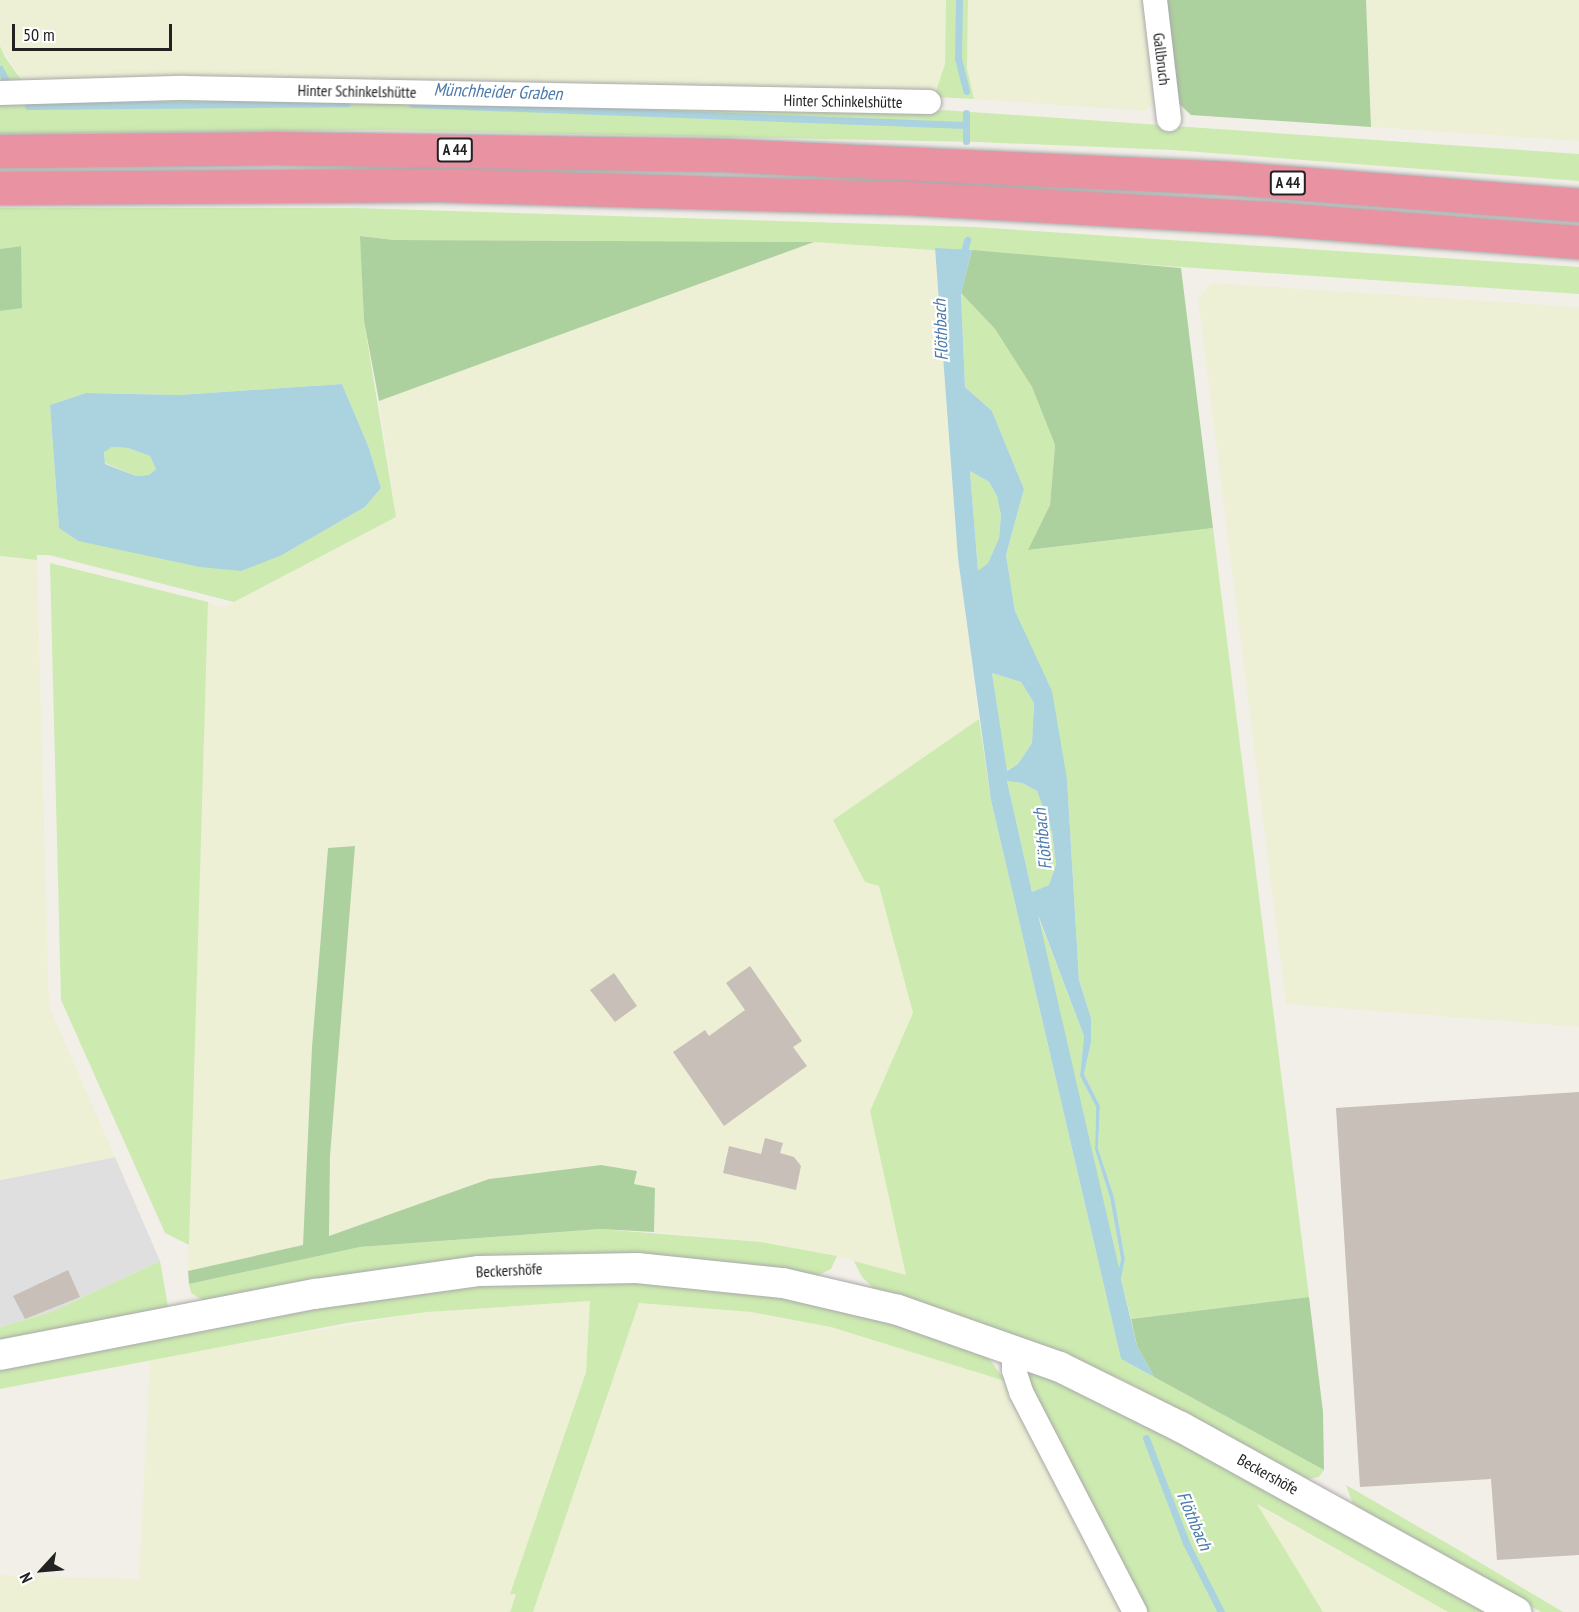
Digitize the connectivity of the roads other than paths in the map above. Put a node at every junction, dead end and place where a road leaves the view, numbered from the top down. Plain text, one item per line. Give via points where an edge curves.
1 (1155, 0) edge
2 (0, 93) edge
3 (929, 102) dead end
4 (1170, 119) dead end
5 (0, 151) edge
6 (0, 188) edge
7 (1579, 205) edge
8 (1579, 242) edge
9 (1014, 1348) junction
10 (0, 1354) edge
11 (1135, 1612) edge
12 (1516, 1612) edge

1 - 4 street, Gallbruch
2 - 3 street, Hinter Schinkelshütte via 184,88
5 - 7 highway, A 44 via 487,150 910,161
6 - 8 highway, A 44 via 438,185 908,198
9 - 10 street, Beckershöfe via 884,1305 812,1289 715,1273 600,1267 489,1271 404,1280
9 - 11 street via 1014,1370 1021,1392
9 - 12 street, Beckershöfe via 1153,1412

